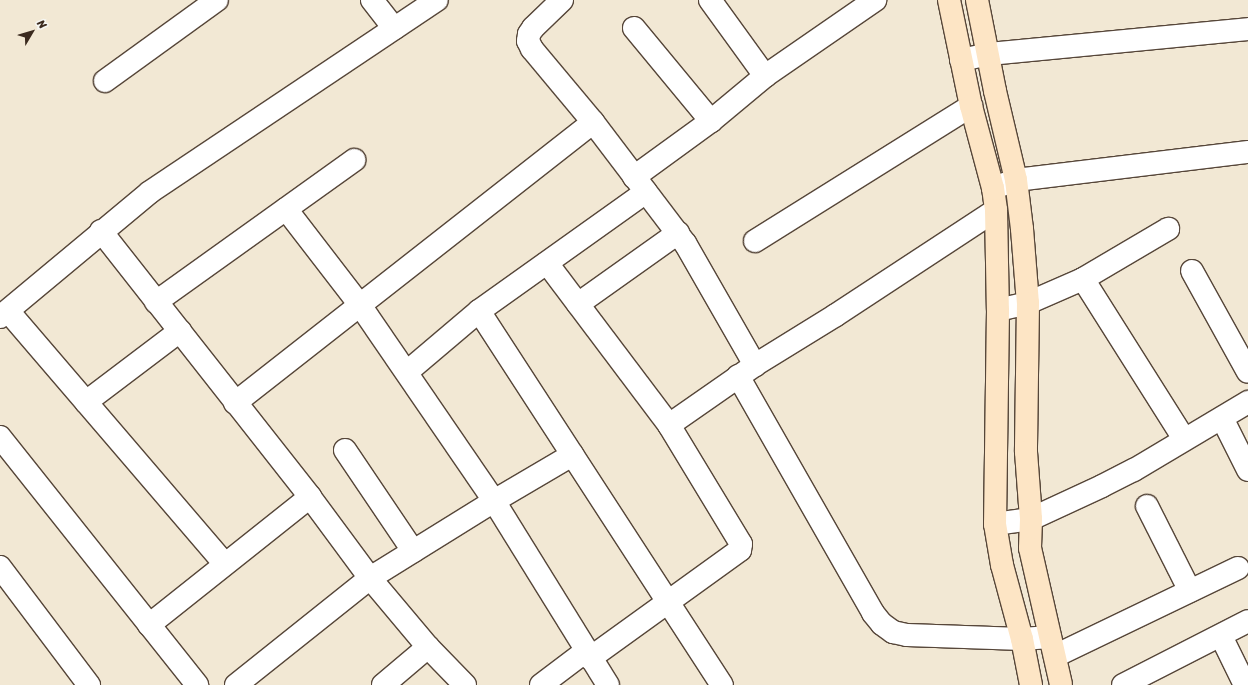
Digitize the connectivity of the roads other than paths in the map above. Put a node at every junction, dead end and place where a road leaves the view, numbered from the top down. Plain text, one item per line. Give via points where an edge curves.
1 (218, 0) edge
2 (372, 0) edge
3 (437, 0) edge
4 (562, 0) edge
5 (710, 0) edge
6 (875, 0) edge
7 (949, 0) edge
8 (977, 0) edge
9 (394, 28) junction
10 (634, 28) dead end
11 (1248, 29) edge
12 (989, 54) junction
13 (961, 60) junction
14 (765, 76) junction
15 (105, 81) dead end
16 (971, 106) junction
17 (710, 121) junction
18 (593, 122) junction
19 (1248, 152) edge
20 (354, 160) dead end
21 (1016, 180) junction
22 (640, 185) junction
23 (993, 188) junction
24 (286, 209) junction
25 (996, 210) junction
26 (1168, 229) dead end
27 (101, 231) junction
28 (678, 233) junction
29 (755, 241) dead end
30 (547, 263) junction
31 (1192, 271) dead end
32 (1083, 279) junction
33 (156, 302) junction
34 (1028, 303) junction
35 (578, 304) junction
36 (360, 305) junction
37 (998, 310) junction
38 (479, 312) junction
39 (4, 314) edge
40 (180, 331) junction
41 (747, 370) junction
42 (407, 372) junction
43 (1248, 372) edge
44 (86, 402) junction
45 (1248, 402) edge
46 (235, 403) junction
47 (1222, 418) junction
48 (669, 425) junction
49 (0, 437) edge
50 (1184, 439) junction
51 (345, 450) dead end
52 (572, 455) junction
53 (1248, 470) edge
54 (310, 497) junction
55 (494, 501) junction
56 (1147, 506) dead end
57 (1031, 519) junction
58 (995, 524) junction
59 (413, 551) junction
60 (225, 564) junction
61 (0, 567) edge
62 (1238, 568) dead end
63 (370, 578) junction
64 (1190, 591) junction
65 (670, 602) junction
66 (1248, 621) edge
67 (149, 625) junction
68 (1221, 636) junction
69 (1022, 638) junction
70 (1052, 646) junction
71 (428, 647) junction
72 (588, 654) junction
73 (89, 685) edge
74 (197, 685) edge
75 (236, 685) edge
76 (383, 685) edge
77 (465, 685) edge
78 (541, 685) edge
79 (608, 685) edge
80 (722, 685) edge
81 (1031, 685) edge
82 (1061, 685) edge
83 (1123, 685) edge
84 (1245, 685) edge

1 - 15 street
2 - 9 street
3 - 9 street
4 - 18 street via 529,34 528,42
5 - 14 street
6 - 14 street
7 - 13 street
8 - 12 street
9 - 27 street via 150,192
10 - 17 street
11 - 12 street
12 - 13 street
12 - 21 street
13 - 16 street
14 - 17 street
16 - 23 street
16 - 29 street
17 - 22 street
18 - 22 street
18 - 36 street
19 - 21 street
20 - 24 street
21 - 23 street
21 - 34 street
22 - 28 street
22 - 30 street
23 - 25 street
24 - 33 street
24 - 36 street
25 - 37 street
25 - 41 street
26 - 32 street
27 - 33 street
27 - 39 street
28 - 35 street
28 - 41 street via 695,258
30 - 35 street
30 - 38 street
31 - 43 street
32 - 34 street
32 - 50 street
33 - 40 street
34 - 37 street
34 - 57 street via 1026,452
35 - 48 street
36 - 42 street
36 - 46 street
37 - 58 street
38 - 42 street
38 - 52 street
39 - 44 street
40 - 44 street
40 - 46 street
41 - 48 street
41 - 69 street via 873,613 882,624 893,632 907,635
42 - 55 street
44 - 60 street
45 - 47 street
46 - 54 street
47 - 50 street
47 - 53 street
48 - 65 street via 741,544 740,550
49 - 67 street
50 - 57 street via 1134,470
51 - 59 street
52 - 55 street
52 - 65 street
54 - 60 street
54 - 63 street
55 - 59 street
55 - 72 street
56 - 64 street
57 - 58 street
57 - 70 street via 1030,548
58 - 69 street via 1002,565
59 - 63 street
60 - 67 street
61 - 73 street
62 - 64 street
63 - 71 street
63 - 75 street
64 - 70 street
65 - 72 street
65 - 80 street
66 - 68 street
67 - 74 street
68 - 83 street
68 - 84 street
69 - 70 street
69 - 81 street
70 - 82 street
71 - 76 street
71 - 77 street
72 - 78 street
72 - 79 street

